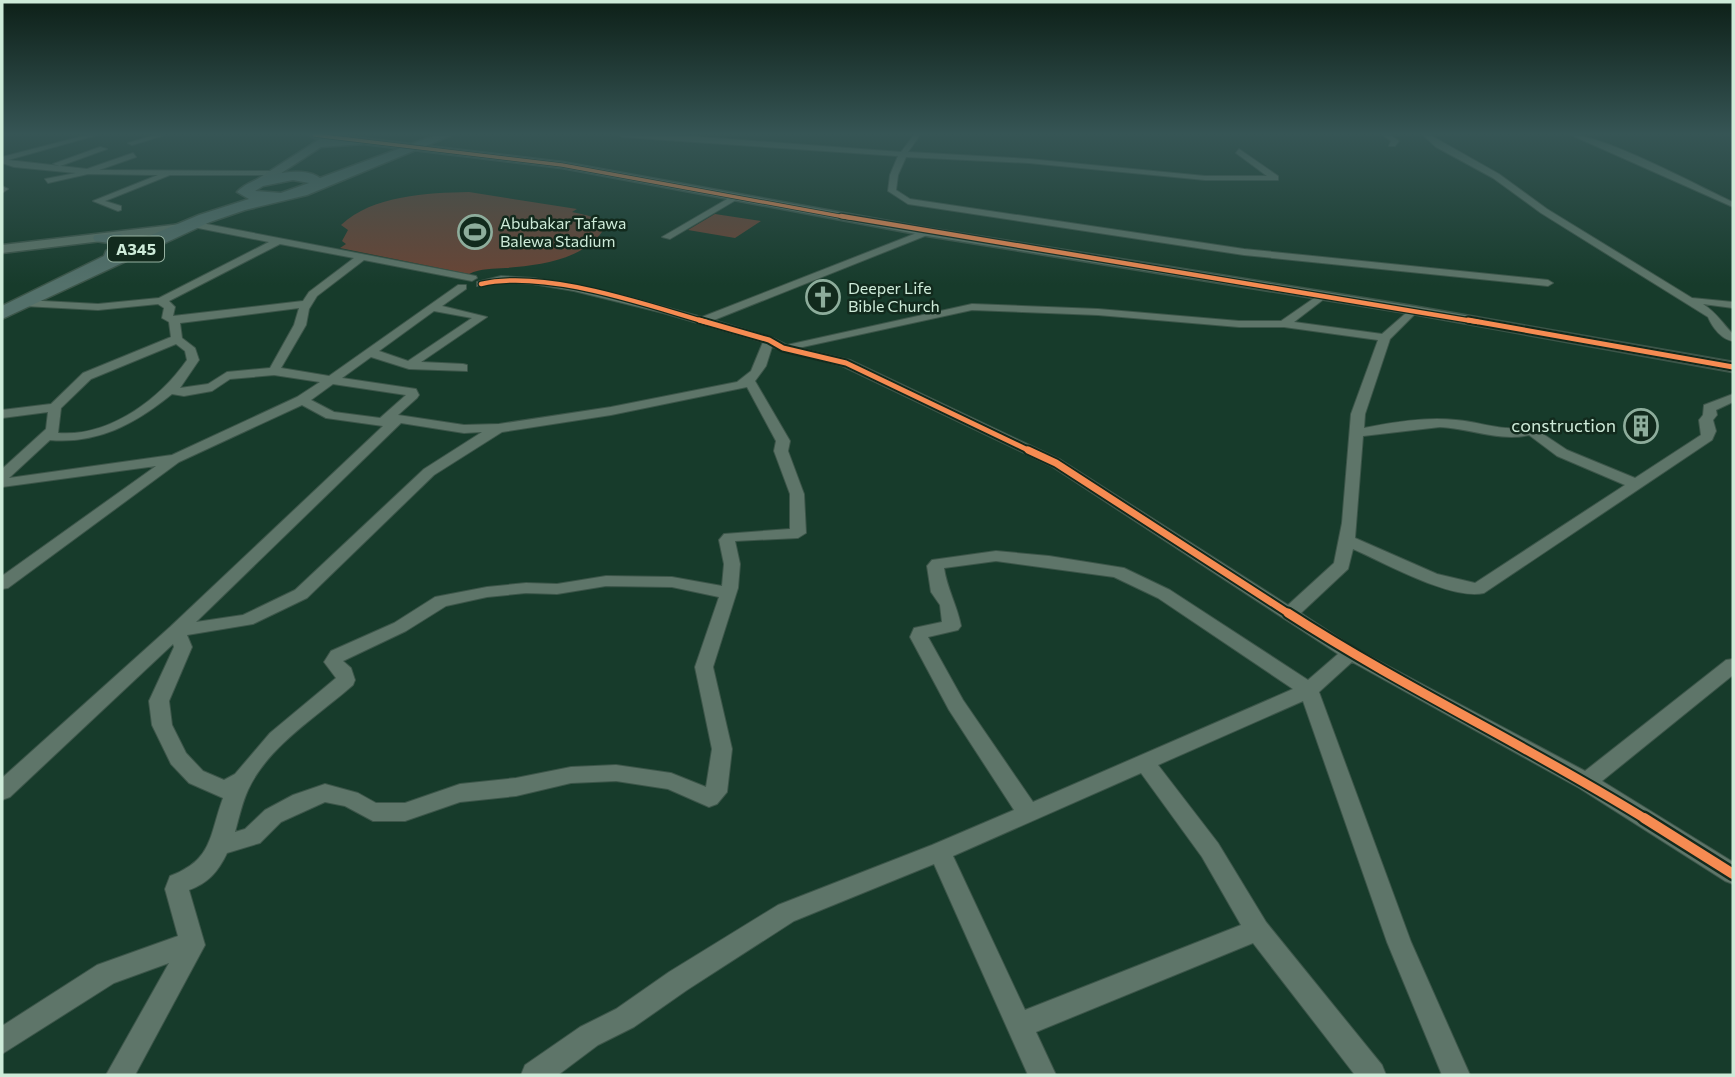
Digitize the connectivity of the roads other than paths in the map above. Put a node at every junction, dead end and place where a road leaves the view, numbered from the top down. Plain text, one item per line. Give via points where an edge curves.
1 (139, 185) edge
2 (256, 185) edge
3 (270, 185) edge
4 (305, 185) edge
5 (673, 185) edge
6 (699, 185) edge
7 (892, 185) edge
8 (1509, 185) edge
9 (1690, 185) edge
10 (253, 188) junction
11 (275, 197) junction
12 (737, 197) junction
13 (1733, 205) edge
14 (118, 208) dead end
15 (179, 227) junction
16 (932, 230) junction
17 (667, 237) dead end
18 (101, 238) junction
19 (280, 240) junction
20 (2, 247) edge
21 (113, 255) junction
22 (363, 256) junction
23 (447, 274) junction
24 (478, 282) junction
25 (1548, 284) dead end
26 (460, 285) junction
27 (1678, 292) junction
28 (449, 296) junction
29 (1320, 297) junction
30 (160, 301) junction
31 (24, 303) junction
32 (306, 304) junction
33 (1733, 305) edge
34 (2, 306) edge
35 (433, 308) junction
36 (1413, 310) junction
37 (2, 313) edge
38 (174, 320) junction
39 (700, 321) junction
40 (1284, 324) junction
41 (1385, 338) junction
42 (1731, 338) dead end
43 (177, 339) junction
44 (776, 344) junction
45 (372, 353) junction
46 (1733, 360) edge
47 (409, 365) junction
48 (1733, 367) edge
49 (463, 368) dead end
50 (274, 371) junction
51 (336, 379) junction
52 (179, 381) junction
53 (750, 382) junction
54 (1733, 398) edge
55 (302, 400) junction
56 (55, 407) junction
57 (2, 414) edge
58 (391, 421) junction
59 (499, 428) junction
60 (53, 429) junction
61 (1356, 433) junction
62 (174, 459) junction
63 (2, 476) edge
64 (2, 483) edge
65 (1634, 484) junction
66 (1348, 541) junction
67 (2, 584) edge
68 (729, 593) junction
69 (1289, 614) junction
70 (176, 631) junction
71 (1350, 653) junction
72 (1733, 665) edge
73 (1308, 690) junction
74 (1144, 762) junction
75 (242, 780) junction
76 (1586, 782) junction
77 (2, 791) edge
78 (1028, 812) junction
79 (219, 846) junction
80 (940, 852) junction
81 (1733, 874) edge
82 (1257, 930) junction
83 (192, 943) junction
84 (1020, 1025) junction
85 (2, 1041) edge
86 (120, 1075) edge
87 (535, 1075) edge
88 (1042, 1075) edge
89 (1372, 1075) edge
90 (1457, 1075) edge

1 - 14 street via 97,201
2 - 10 main road
3 - 10 highway, A345
4 - 11 highway, A345 via 303,191
5 - 12 street
6 - 16 street
7 - 25 street via 892,191 908,201 928,205 1244,252
8 - 27 street
9 - 13 street
10 - 11 highway, A345
10 - 15 highway, A345
11 - 15 highway, A345
12 - 16 street
12 - 17 street
15 - 18 street
15 - 19 street
15 - 20 street
15 - 21 highway, A345
15 - 31 highway, A345
16 - 29 street
16 - 39 street
16 - 46 street via 1380,299
18 - 20 street
18 - 21 highway via 127,243
19 - 22 street
19 - 30 street
21 - 34 highway, A345
22 - 23 street
22 - 32 street
23 - 24 street
23 - 26 street
24 - 26 street
24 - 28 street
24 - 39 street via 550,282
26 - 28 street
27 - 33 street via 1711,304
27 - 42 street via 1713,315
28 - 35 street
29 - 36 street
29 - 40 street
30 - 31 street via 98,307
30 - 38 street via 170,307 167,318
31 - 37 highway, A345
32 - 38 street
32 - 50 street via 300,325
35 - 45 street
35 - 47 street via 482,317
36 - 41 street
36 - 48 street
38 - 43 street
39 - 44 street
40 - 41 street
40 - 44 street via 972,307 855,334
41 - 61 street via 1358,414
43 - 52 street via 187,346 193,360
43 - 56 street via 86,376
44 - 53 street
44 - 69 street via 846,363 1056,463
45 - 47 street
45 - 51 street
47 - 49 street
50 - 51 street
50 - 52 street via 227,376 212,387 184,392 172,390
51 - 55 street
51 - 58 street via 412,392
52 - 60 street via 149,408 110,430 60,438 49,436
53 - 59 street
53 - 68 street via 783,441 781,451 797,494 798,533 728,538 732,564
54 - 65 street via 1709,408 1707,437
55 - 58 street via 331,415
55 - 62 street
56 - 57 street
56 - 60 street
58 - 59 street
58 - 70 street
59 - 70 street via 429,472 301,594 247,620
60 - 63 street
61 - 65 street via 1466,425 1496,433 1531,430 1562,453
61 - 66 street
62 - 64 street
62 - 67 street
65 - 66 street via 1478,589 1439,580
66 - 69 street via 1342,565
68 - 75 street via 672,582 606,581 441,601 400,627 337,656 333,662 346,680 276,737
68 - 79 street via 704,667 722,749 716,792 709,798 671,781 616,773 571,775 460,793 405,812 373,812 350,799 325,793 273,816 252,836
69 - 71 street
70 - 75 street via 183,647 159,701 162,725 178,758 196,777 225,790
70 - 77 street
71 - 73 street
71 - 76 street
72 - 76 street
73 - 74 street
73 - 78 street via 1164,594 1118,572 996,556 938,564 939,592 948,604 952,626 920,632 919,637 981,746
73 - 90 street via 1399,942
74 - 78 street
74 - 82 street via 1210,850
75 - 79 street
76 - 81 street
78 - 80 street
79 - 83 street via 199,875 178,883
80 - 84 street
80 - 87 street via 786,913
82 - 84 street
82 - 89 street
83 - 85 street via 106,974
83 - 86 street
84 - 88 street

